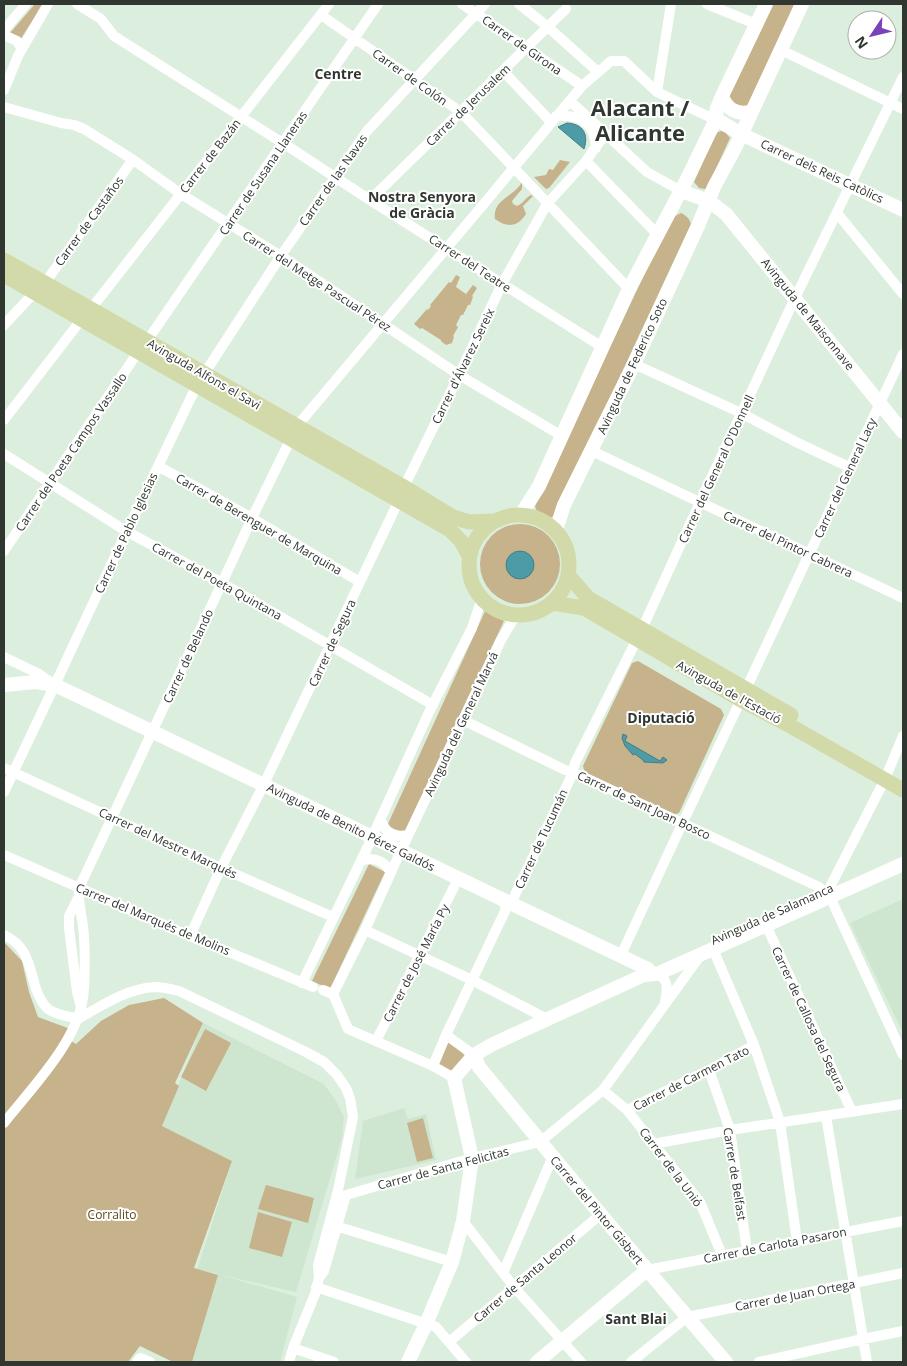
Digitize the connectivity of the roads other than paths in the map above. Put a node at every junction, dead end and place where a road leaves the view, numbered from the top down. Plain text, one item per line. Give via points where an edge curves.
1 (26, 4) edge
2 (48, 4) edge
3 (77, 4) edge
4 (329, 4) edge
5 (378, 4) edge
6 (462, 4) edge
7 (485, 4) edge
8 (519, 4) edge
9 (671, 4) edge
10 (707, 4) edge
11 (766, 4) edge
12 (802, 4) edge
13 (566, 9) dead end
14 (476, 13) junction
15 (321, 15) junction
16 (756, 24) junction
17 (548, 27) junction
18 (4, 30) edge
19 (4, 35) edge
20 (355, 38) junction
21 (22, 48) junction
22 (526, 48) junction
23 (781, 50) junction
24 (503, 71) junction
25 (598, 72) junction
26 (903, 77) edge
27 (414, 80) junction
28 (582, 86) junction
29 (4, 90) edge
30 (657, 92) junction
31 (722, 96) junction
32 (570, 101) junction
33 (890, 103) junction
34 (4, 107) edge
35 (903, 109) edge
36 (752, 111) junction
37 (461, 112) junction
38 (241, 117) junction
39 (554, 119) junction
40 (716, 119) junction
41 (605, 134) junction
42 (741, 134) junction
43 (283, 143) junction
44 (596, 148) junction
45 (132, 159) junction
46 (586, 161) junction
47 (514, 168) junction
48 (334, 177) junction
49 (850, 184) junction
50 (681, 191) junction
51 (181, 194) junction
52 (370, 200) junction
53 (709, 201) junction
54 (547, 204) junction
55 (903, 210) edge
56 (837, 212) junction
57 (228, 223) junction
58 (657, 234) junction
59 (447, 248) junction
60 (280, 256) junction
61 (5, 266) edge
62 (502, 284) junction
63 (39, 288) junction
64 (629, 288) junction
65 (903, 294) edge
66 (795, 298) junction
67 (86, 314) junction
68 (383, 324) junction
69 (4, 325) edge
70 (143, 347) junction
71 (602, 347) junction
72 (903, 354) edge
73 (634, 364) junction
74 (459, 375) junction
75 (201, 380) junction
76 (880, 403) junction
77 (741, 413) junction
78 (4, 420) edge
79 (294, 432) junction
80 (903, 432) edge
81 (562, 436) junction
82 (592, 451) junction
83 (4, 454) edge
84 (158, 466) junction
85 (850, 467) junction
86 (51, 482) junction
87 (401, 494) junction
88 (700, 502) junction
89 (522, 513) junction
90 (252, 518) junction
91 (492, 522) junction
92 (556, 530) junction
93 (126, 531) junction
94 (4, 551) edge
95 (809, 554) junction
96 (469, 556) junction
97 (569, 576) junction
98 (360, 582) junction
99 (222, 583) junction
100 (482, 598) junction
101 (903, 598) edge
102 (552, 603) junction
103 (516, 615) junction
104 (640, 634) junction
105 (330, 646) junction
106 (4, 657) edge
107 (4, 685) edge
108 (53, 689) junction
109 (4, 692) edge
110 (743, 695) junction
111 (433, 705) junction
112 (463, 720) junction
113 (151, 735) junction
114 (903, 736) edge
115 (8, 770) edge
116 (573, 772) junction
117 (887, 775) junction
118 (903, 779) edge
119 (262, 788) junction
120 (903, 790) edge
121 (4, 792) edge
122 (113, 817) junction
123 (380, 820) junction
124 (682, 822) junction
125 (408, 835) junction
126 (371, 840) junction
127 (399, 854) junction
128 (4, 855) edge
129 (903, 856) edge
130 (361, 861) junction
131 (903, 864) edge
132 (221, 868) junction
133 (391, 872) junction
134 (455, 885) junction
135 (827, 892) junction
136 (79, 893) junction
137 (506, 904) junction
138 (333, 917) junction
139 (766, 925) junction
140 (365, 930) junction
141 (4, 935) edge
142 (190, 936) junction
143 (707, 951) junction
144 (621, 955) junction
145 (419, 956) junction
146 (650, 973) junction
147 (472, 980) junction
148 (302, 983) junction
149 (323, 990) junction
150 (665, 1006) junction
151 (78, 1019) junction
152 (547, 1019) junction
153 (446, 1035) junction
154 (376, 1041) junction
155 (754, 1045) junction
156 (474, 1055) junction
157 (903, 1055) edge
158 (433, 1066) junction
159 (709, 1070) junction
160 (454, 1078) junction
161 (603, 1090) junction
162 (903, 1104) edge
163 (627, 1110) junction
164 (852, 1112) junction
165 (826, 1116) junction
166 (780, 1122) junction
167 (4, 1123) edge
168 (730, 1130) junction
169 (540, 1142) junction
170 (653, 1144) junction
171 (553, 1156) junction
172 (472, 1158) junction
173 (601, 1214) junction
174 (463, 1221) junction
175 (903, 1221) edge
176 (336, 1226) junction
177 (845, 1232) junction
178 (797, 1241) junction
179 (747, 1251) junction
180 (722, 1255) junction
181 (452, 1262) junction
182 (647, 1270) junction
183 (504, 1273) junction
184 (903, 1273) edge
185 (318, 1283) junction
186 (853, 1283) junction
187 (514, 1287) junction
188 (686, 1317) junction
189 (426, 1324) junction
190 (903, 1331) edge
191 (863, 1339) junction
192 (562, 1341) junction
193 (449, 1342) junction
194 (293, 1348) junction
195 (288, 1362) edge
196 (334, 1362) edge
197 (408, 1362) edge
198 (466, 1362) edge
199 (536, 1362) edge
200 (580, 1362) edge
201 (631, 1362) edge
202 (726, 1362) edge
203 (759, 1362) edge
204 (867, 1362) edge

1 - 18 street
2 - 21 street
3 - 38 street, Carrer del Teatre via 101,19 114,36
4 - 15 street, Carrer de Bazán
5 - 20 street, Carrer de Susana Llaneras
6 - 14 street, Carrer de Girona
7 - 14 street, Carrer de las Navas
8 - 17 street
9 - 30 street
10 - 16 street
11 - 16 street
12 - 23 street, Avinguda de Federico Soto
13 - 17 street, Carrer de Jerusalem
14 - 22 street, Carrer de Girona
14 - 27 street, Carrer de las Navas
15 - 20 street, Carrer de Colón
15 - 38 street, Carrer de Bazán
16 - 31 street
17 - 22 street, Carrer de Jerusalem
17 - 25 street
19 - 21 street via 17,40
20 - 27 street, Carrer de Colón
20 - 43 street, Carrer de Susana Llaneras
21 - 29 street
22 - 24 street, Carrer de Jerusalem
22 - 28 street, Carrer de Girona
23 - 33 street
23 - 36 street, Avinguda de Federico Soto
24 - 37 street, Carrer de Jerusalem
24 - 39 street
25 - 28 street, Carrer de Belando
25 - 30 street, Carrer de Belando via 610,61 624,61
26 - 33 street, Carrer del General O'Donnell
27 - 37 street, Carrer de Colón
27 - 48 street, Carrer de las Navas via 367,131
28 - 32 street, Carrer de Belando
30 - 40 street, Carrer de Belando
31 - 36 street via 734,111
31 - 40 street
32 - 39 street, Carrer de Belando
32 - 41 street
33 - 35 street
33 - 49 street, Carrer del General O'Donnell
34 - 45 street, Carrer del Metge Pascual Pérez via 74,124
36 - 42 street, Avinguda de Federico Soto
37 - 47 street, Carrer de Colón
37 - 52 street, Carrer de Jerusalem
38 - 43 street, Carrer del Teatre
38 - 51 street, Carrer de Bazán
39 - 44 street via 573,116 587,124 595,138
39 - 47 street, Carrer de Belando
40 - 42 street, Carrer dels Reis Catòlics
40 - 50 street
41 - 44 street, Carrer d'Álvarez Sereix
41 - 50 street via 647,172
42 - 49 street, Carrer dels Reis Catòlics
42 - 53 street, Avinguda de Federico Soto
43 - 48 street, Carrer del Teatre
43 - 57 street, Carrer de Susana Llaneras
44 - 46 street, Carrer d'Álvarez Sereix
45 - 51 street, Carrer del Metge Pascual Pérez
45 - 63 street, Carrer de Castaños
46 - 54 street, Carrer d'Álvarez Sereix
46 - 58 street
47 - 54 street, Carrer de Colón
47 - 59 street, Carrer de Belando
48 - 52 street, Carrer del Teatre
48 - 60 street, Carrer de las Navas
49 - 55 street, Carrer dels Reis Catòlics
49 - 56 street, Carrer del General O'Donnell
50 - 53 street, Avinguda de Maisonnave
50 - 58 street
51 - 57 street, Carrer del Metge Pascual Pérez
51 - 67 street, Carrer de Bazán
52 - 59 street, Carrer del Teatre
53 - 66 street, Avinguda de Maisonnave via 726,214
53 - 73 street, Avinguda de Federico Soto
54 - 62 street, Carrer d'Álvarez Sereix
54 - 64 street
56 - 65 street
56 - 66 street, Carrer del General O'Donnell
57 - 60 street, Carrer del Metge Pascual Pérez
57 - 70 street, Carrer de Susana Llaneras
58 - 64 street
59 - 62 street, Carrer del Teatre
59 - 68 street, Carrer de Belando
60 - 68 street, Carrer del Metge Pascual Pérez
60 - 75 street, Carrer de las Navas
61 - 63 main road, Avinguda Alfons el Savi
62 - 71 street, Carrer del Teatre
62 - 74 street, Carrer d'Álvarez Sereix
63 - 67 main road, Avinguda Alfons el Savi
63 - 69 street, Carrer de Castaños
64 - 71 street
66 - 76 street, Avinguda de Maisonnave
66 - 77 street, Carrer del General O'Donnell
67 - 70 main road, Avinguda Alfons el Savi
67 - 78 street, Carrer de Bazán
68 - 74 street, Carrer del Metge Pascual Pérez
68 - 79 street, Carrer de Belando
70 - 75 main road, Avinguda Alfons el Savi
70 - 86 street, Carrer del Poeta Campos Vassallo
71 - 81 street
72 - 76 street, Carrer del General Lacy
73 - 77 street
73 - 82 street, Avinguda de Federico Soto
74 - 81 street, Carrer del Metge Pascual Pérez
74 - 87 street, Carrer d'Álvarez Sereix
75 - 79 main road, Avinguda Alfons el Savi
75 - 84 street, Carrer de Pablo Iglesias
76 - 80 street, Avinguda de Maisonnave
76 - 85 street, Carrer del General Lacy
77 - 85 street
77 - 88 street, Carrer del General O'Donnell
79 - 87 main road, Avinguda Alfons el Savi
79 - 87 main road, Avinguda Alfons el Savi via 381,490
79 - 90 street, Carrer de Belando
81 - 89 street
82 - 88 street, Carrer del Pintor Cabrera
82 - 92 street, Avinguda de Federico Soto
83 - 86 street, Carrer del Poeta Quintana
84 - 90 street, Carrer de Berenguer de Marquina
84 - 93 street, Carrer de Pablo Iglesias
85 - 95 street, Carrer del General Lacy
86 - 93 street, Carrer del Poeta Quintana
86 - 94 street, Carrer del Poeta Campos Vassallo
87 - 91 main road, Avinguda Alfons el Savi via 469,522
87 - 96 main road, Avinguda Alfons el Savi via 450,530
87 - 98 street, Carrer de Segura
88 - 95 street, Carrer del Pintor Cabrera
88 - 104 street, Carrer del General O'Donnell
89 - 91 main road
89 - 92 main road via 541,519
90 - 98 street, Carrer de Berenguer de Marquina
90 - 99 street, Carrer de Belando
91 - 96 main road via 474,542
92 - 97 main road via 567,550
93 - 99 street, Carrer del Poeta Quintana
93 - 108 street, Carrer de Pablo Iglesias
95 - 101 street, Carrer del Pintor Cabrera
95 - 110 street, Carrer del General Lacy
96 - 100 main road via 474,588
97 - 102 main road via 567,586
97 - 104 main road, Avinguda de l'Estació via 588,598
98 - 105 street, Carrer de Segura
99 - 105 street, Carrer del Poeta Quintana
99 - 113 street, Carrer de Belando
100 - 103 main road via 498,610
100 - 111 street via 472,628
102 - 103 main road via 538,612
102 - 104 main road, Avinguda de l'Estació via 584,608
103 - 112 street, Avinguda del General Marvá
104 - 110 main road, Avinguda de l'Estació
104 - 116 street, Carrer de Tucumán
105 - 111 street, Carrer del Poeta Quintana
105 - 119 street, Carrer de Segura
106 - 108 street via 39,674
107 - 108 street via 36,682
108 - 109 street
108 - 113 street, Avinguda de Benito Pérez Galdós via 58,696
108 - 115 street, Carrer de Pablo Iglesias
110 - 117 main road, Avinguda de l'Estació via 786,724
110 - 124 street, Carrer del General Lacy
111 - 123 street
112 - 116 street, Carrer de Sant Joan Bosco
112 - 125 street, Avinguda del General Marvá
113 - 119 street, Avinguda de Benito Pérez Galdós
113 - 122 street, Carrer de Belando
114 - 117 street
115 - 121 street, Carrer de Pablo Iglesias
115 - 122 street, Carrer del Mestre Marqués
116 - 124 street, Carrer de Sant Joan Bosco
116 - 137 street, Carrer de Tucumán
117 - 118 main road, Avinguda de l'Estació
117 - 120 main road, Avinguda de l'Estació
117 - 135 street
119 - 126 street, Avinguda de Benito Pérez Galdós
119 - 132 street, Carrer de Segura
122 - 132 street, Carrer del Mestre Marqués
122 - 136 street, Carrer de Belando
123 - 125 street via 392,834
123 - 126 street
124 - 135 street, Carrer de Sant Joan Bosco
124 - 144 street, Carrer del General Lacy
125 - 127 street, Avinguda del General Marvá
126 - 127 street, Avinguda de Benito Pérez Galdós
126 - 130 street
127 - 133 street, Avinguda del General Marvá
127 - 134 street, Avinguda de Benito Pérez Galdós
127 - 137 street, Avinguda de Benito Pérez Galdós
128 - 136 street, Carrer del Marqués de Molins
129 - 135 street, Avinguda de Salamanca
130 - 133 street via 367,858 383,862
130 - 138 street
131 - 135 street, Avinguda de Salamanca
132 - 138 street, Carrer del Mestre Marqués
132 - 142 street, Carrer de Segura
133 - 140 street, Avinguda del General Marvá
134 - 137 street, Avinguda de Benito Pérez Galdós
134 - 145 street, Carrer de José María Py
135 - 139 street, Avinguda de Salamanca
135 - 146 street, Avinguda de Salamanca via 664,963
135 - 157 street
136 - 142 street, Carrer del Marqués de Molins
136 - 151 street, Carrer de Belando via 69,916 81,1005
137 - 144 street, Avinguda de Benito Pérez Galdós
137 - 146 street, Avinguda de Benito Pérez Galdós via 604,955
137 - 147 street, Carrer de Tucumán
138 - 148 street
139 - 143 street, Avinguda de Salamanca
139 - 164 street, Carrer de Callosa del Segura
140 - 145 street
140 - 149 street, Avinguda del General Marvá
141 - 151 street via 22,947 39,997 47,1008
142 - 148 street, Carrer del Marqués de Molins
143 - 146 street, Avinguda de Salamanca
143 - 150 street
143 - 155 street
144 - 146 street, Avinguda de Benito Pérez Galdós
145 - 147 street
145 - 154 street, Carrer de José María Py
146 - 150 street via 661,975 666,982
146 - 152 street, Avinguda de Salamanca
147 - 152 street
147 - 153 street, Carrer de Tucumán
148 - 149 street
149 - 154 street via 348,1029
150 - 161 street
151 - 167 street via 46,1072
151 - 185 street via 128,993 166,988 304,1051 332,1069 346,1088 353,1117 318,1265
152 - 156 street, Avinguda de Salamanca
153 - 156 street
153 - 158 street, Carrer de Tucumán
154 - 158 street
155 - 159 street, Carrer de Carmen Tato
155 - 166 street
156 - 160 street, Avinguda de Salamanca
156 - 169 street, Carrer del Pintor Gisbert via 479,1067
158 - 160 street
159 - 163 street, Carrer de Carmen Tato
159 - 168 street, Carrer de Belfast
160 - 172 street
161 - 163 street, Carrer de la Unió
161 - 169 street
162 - 164 street
163 - 170 street, Carrer de la Unió
164 - 165 street
165 - 166 street
165 - 177 street
166 - 168 street
166 - 178 street
168 - 170 street
168 - 179 street, Carrer de Belfast
169 - 171 street, Carrer del Pintor Gisbert
169 - 172 street, Carrer de Santa Felicitas
170 - 180 street, Carrer de la Unió via 700,1202
171 - 173 street, Carrer del Pintor Gisbert
171 - 183 street
172 - 174 street
172 - 176 street, Carrer de Santa Felicitas via 346,1195
173 - 182 street, Carrer del Pintor Gisbert
173 - 187 street, Carrer de Santa Leonor
174 - 181 street
174 - 183 street
175 - 177 street, Carrer de Carlota Pasaron
176 - 181 street
176 - 185 street
177 - 178 street, Carrer de Carlota Pasaron
177 - 186 street
178 - 179 street, Carrer de Carlota Pasaron
179 - 180 street, Carrer de Carlota Pasaron
180 - 182 street, Carrer de Carlota Pasaron
181 - 189 street
182 - 188 street, Carrer del Pintor Gisbert
182 - 192 street
183 - 187 street
184 - 186 street, Carrer de Juan Ortega
185 - 189 street
185 - 194 street
186 - 188 street, Carrer de Juan Ortega
186 - 191 street
187 - 192 street
187 - 193 street, Carrer de Santa Leonor
188 - 201 street
188 - 202 street, Carrer del Pintor Gisbert
189 - 193 street via 436,1327
189 - 197 street
190 - 191 street
191 - 203 street
191 - 204 street
192 - 199 street
192 - 200 street
193 - 198 street
194 - 195 street
194 - 196 street

